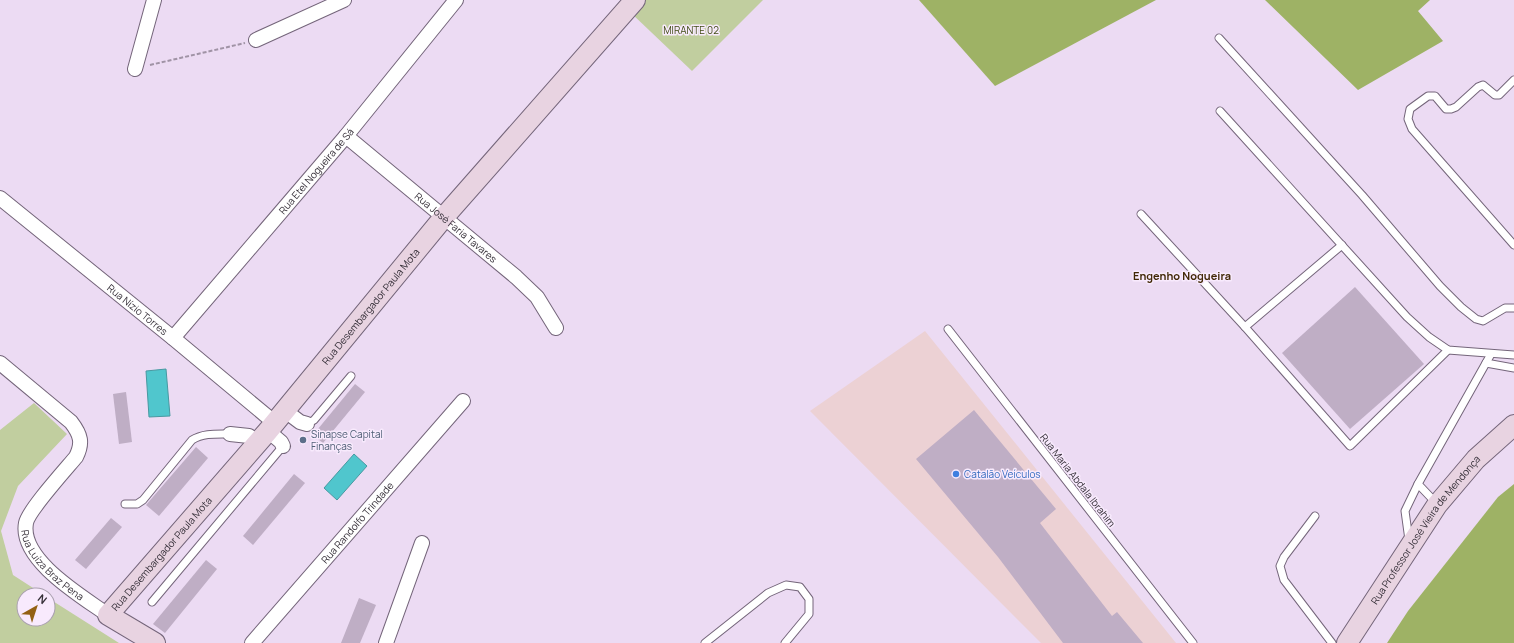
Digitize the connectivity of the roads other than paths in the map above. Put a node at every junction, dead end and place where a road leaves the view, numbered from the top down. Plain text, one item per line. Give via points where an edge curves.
1 (154, 0) edge
2 (344, 0) edge
3 (456, 0) edge
4 (631, 1) edge
5 (1219, 38) dead end
6 (256, 40) road end
7 (136, 69) road end
8 (1514, 80) edge
9 (1220, 110) dead end
10 (346, 136) junction
11 (0, 198) edge
12 (1141, 214) dead end
13 (444, 217) junction
14 (1342, 245) junction
15 (1514, 245) edge
16 (1514, 308) edge
17 (1245, 326) junction
18 (556, 328) dead end
19 (948, 330) dead end
20 (173, 338) junction
21 (1448, 350) junction
22 (1491, 354) junction
23 (1514, 356) edge
24 (0, 363) edge
25 (1486, 363) junction
26 (1514, 368) edge
27 (350, 376) dead end
28 (462, 401) dead end
29 (307, 424) joint
30 (1514, 425) edge
31 (271, 427) junction
32 (230, 434) joint
33 (283, 446) joint
34 (1418, 484) junction
35 (125, 504) dead end
36 (1437, 505) junction
37 (1316, 516) dead end
38 (422, 543) dead end
39 (1410, 546) junction
40 (152, 602) dead end
41 (108, 615) junction
42 (155, 643) edge
43 (252, 643) edge
44 (386, 643) edge
45 (705, 643) edge
46 (785, 643) edge
47 (1193, 643) edge
48 (1332, 643) edge
49 (1347, 643) edge

1 - 7 street
2 - 6 street
3 - 10 street, Rua Etel Nogueira de Sá
4 - 13 street, Rua Desembargador Paula Mota
5 - 16 lane via 1461,307 1482,321 1505,308
8 - 15 lane via 1499,95 1495,95 1483,85 1478,87 1451,109 1446,109 1435,96 1428,96 1410,109 1408,119 1412,128
9 - 14 lane
10 - 13 street, Rua José Faria Tavares
10 - 20 street, Rua Etel Nogueira de Sá
11 - 20 street, Rua Nízio Torres
12 - 17 lane
13 - 18 street, Rua José Faria Tavares via 537,297
13 - 31 street, Rua Desembargador Paula Mota
14 - 17 lane
14 - 21 lane via 1407,317
17 - 21 lane via 1350,446
19 - 47 lane, Rua Maria Abdala Ibrahim
20 - 31 street, Rua Nízio Torres
21 - 22 lane
22 - 23 lane
22 - 25 lane
24 - 41 street, Rua Luíza Braz Pena via 71,422 80,439 76,457 34,509 26,523 27,539 32,552 64,584
25 - 26 lane
25 - 34 lane
27 - 29 lane via 314,420
28 - 43 street, Rua Randolfo Trindade
29 - 31 street via 300,422
30 - 36 street, Rua Professor José Vieira de Mendonça via 1476,459
31 - 32 street via 249,436
31 - 33 street
31 - 41 street, Rua Desembargador Paula Mota
32 - 35 lane via 198,436 143,500 137,504
33 - 40 lane
34 - 36 lane
34 - 39 lane via 1405,511
36 - 39 street, Rua Professor José Vieira de Mendonça
37 - 48 lane via 1284,556 1280,566 1284,580
38 - 44 street
39 - 49 street, Rua Professor José Vieira de Mendonça
41 - 42 street, Rua Luíza Braz Pena
45 - 46 lane via 768,593 786,586 800,587 810,599 809,614

